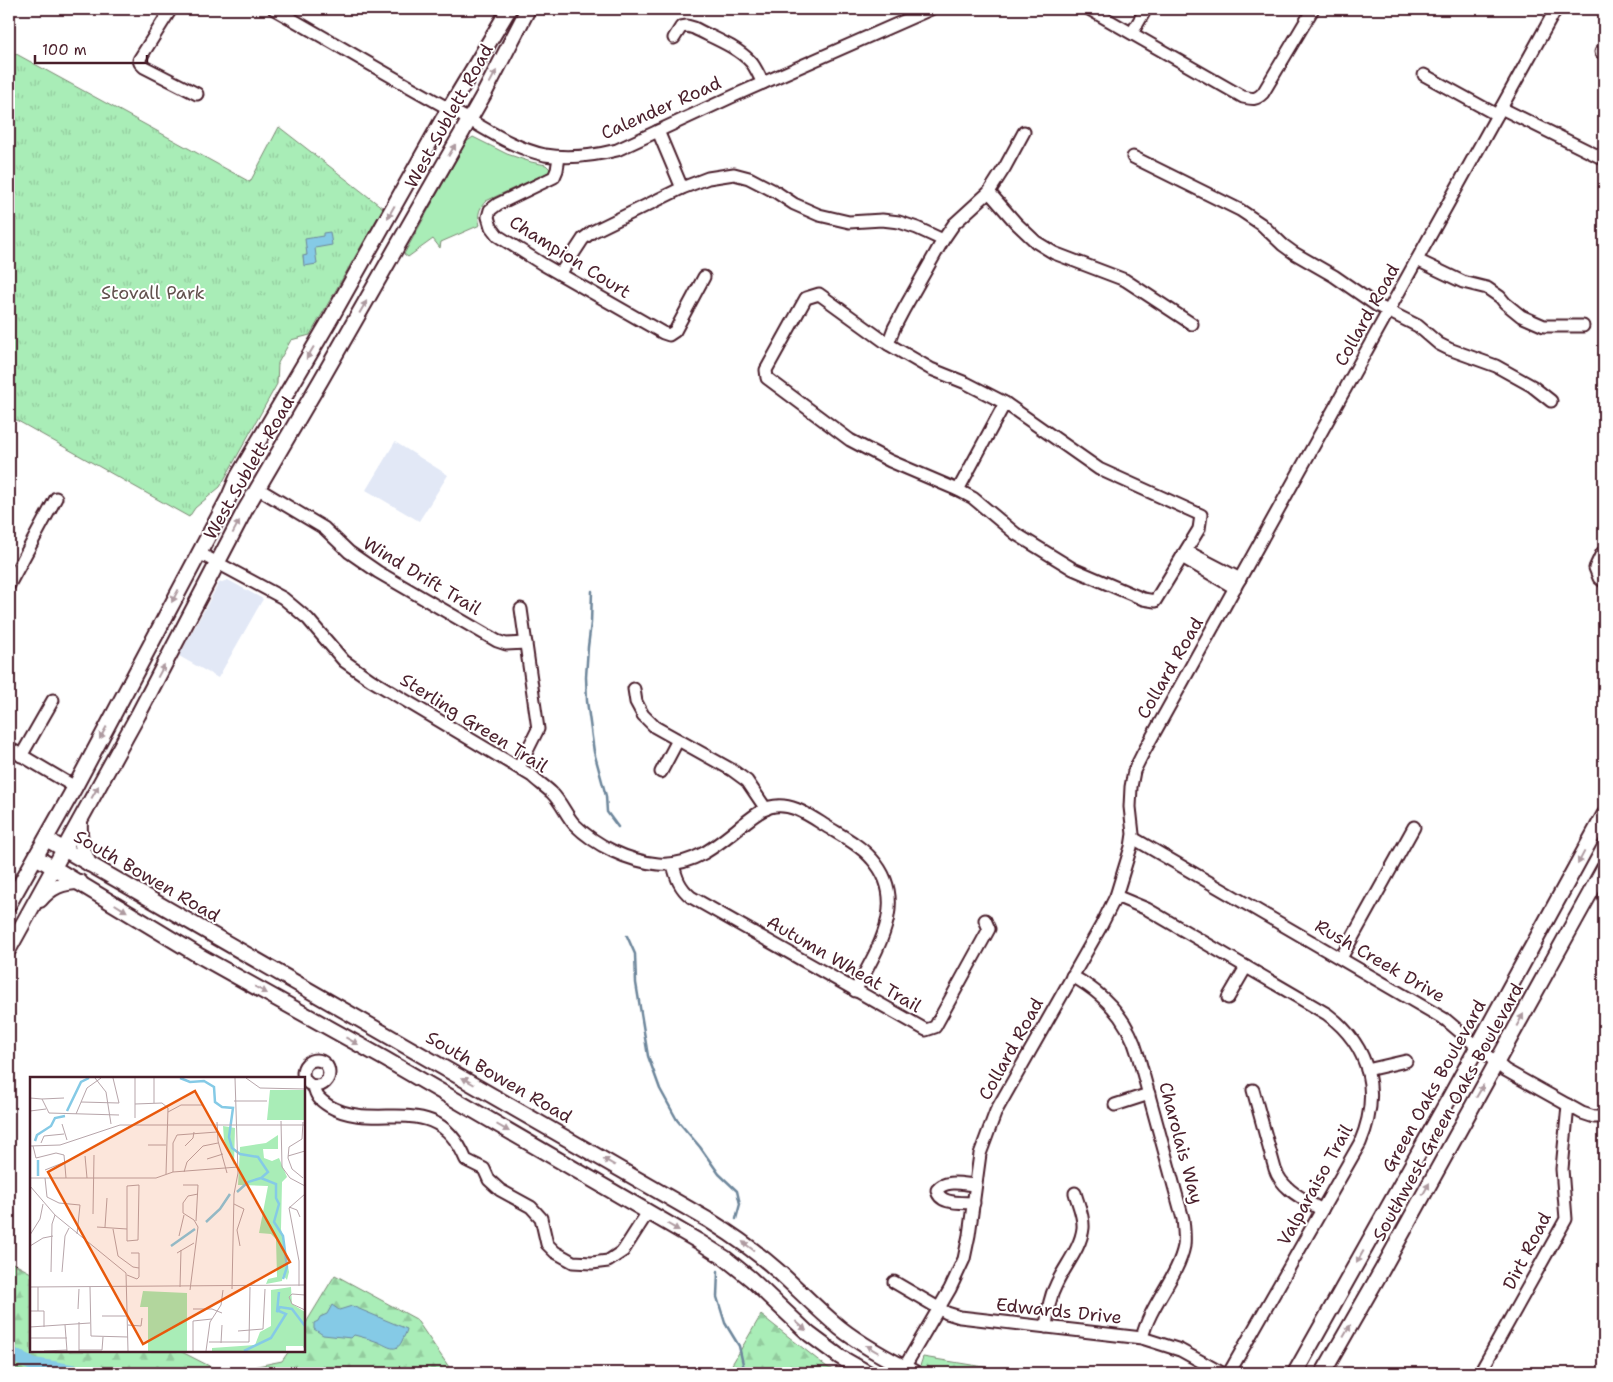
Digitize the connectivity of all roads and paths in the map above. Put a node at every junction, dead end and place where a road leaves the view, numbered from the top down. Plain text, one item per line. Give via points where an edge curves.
1 (171, 9) edge
2 (274, 9) edge
3 (509, 9) edge
4 (528, 9) edge
5 (931, 9) edge
6 (1089, 9) edge
7 (1146, 9) edge
8 (1313, 9) edge
9 (1556, 9) edge
10 (1132, 33) junction
11 (674, 38) dead end
12 (1424, 75) dead end
13 (763, 83) junction
14 (197, 94) dead end
15 (449, 109) junction
16 (1499, 111) junction
17 (469, 120) junction
18 (658, 131) junction
19 (1024, 132) dead end
20 (559, 157) junction
21 (1133, 157) dead end
22 (1604, 158) edge
23 (682, 188) junction
24 (989, 192) junction
25 (943, 240) junction
26 (1417, 260) junction
27 (560, 274) junction
28 (704, 277) dead end
29 (1389, 311) junction
30 (1192, 324) dead end
31 (1583, 326) dead end
32 (888, 344) junction
33 (1551, 401) dead end
34 (1006, 403) junction
35 (257, 488) junction
36 (958, 490) junction
37 (56, 498) dead end
38 (198, 553) junction
39 (1602, 553) dead end
40 (1184, 554) junction
41 (217, 563) junction
42 (1604, 582) edge
43 (1238, 583) junction
44 (9, 585) edge
45 (521, 609) dead end
46 (526, 642) junction
47 (634, 689) dead end
48 (53, 700) dead end
49 (678, 740) junction
50 (9, 748) edge
51 (22, 756) junction
52 (519, 767) junction
53 (661, 772) dead end
54 (75, 787) junction
55 (766, 809) junction
56 (1604, 815) edge
57 (80, 820) junction
58 (1414, 827) dead end
59 (1133, 838) junction
60 (46, 839) junction
61 (64, 849) junction
62 (36, 857) junction
63 (89, 864) junction
64 (673, 864) junction
65 (54, 867) junction
66 (1604, 868) edge
67 (80, 882) junction
68 (1116, 896) junction
69 (9, 904) edge
70 (31, 909) junction
71 (985, 920) dead end
72 (210, 934) junction
73 (9, 949) edge
74 (198, 955) junction
75 (1341, 958) junction
76 (1246, 967) junction
77 (1072, 976) junction
78 (855, 991) junction
79 (1228, 998) dead end
80 (396, 1039) junction
81 (1478, 1046) junction
82 (385, 1059) junction
83 (1406, 1061) dead end
84 (1496, 1062) junction
85 (1368, 1070) junction
86 (314, 1086) dead end
87 (1253, 1090) dead end
88 (1149, 1094) junction
89 (1115, 1105) dead end
90 (1568, 1106) junction
91 (1604, 1117) edge
92 (975, 1185) junction
93 (1075, 1193) dead end
94 (974, 1203) junction
95 (1322, 1210) junction
96 (648, 1212) junction
97 (894, 1282) dead end
98 (939, 1308) junction
99 (1046, 1327) junction
100 (1142, 1338) junction
101 (907, 1371) edge
102 (868, 1373) edge
103 (1222, 1373) edge
104 (1229, 1373) edge
105 (1295, 1373) edge
106 (1323, 1373) edge
107 (1480, 1373) edge

1 - 14 street via 139,60 144,66
2 - 15 street, Calender Road
3 - 15 main road, West Sublett Road
17 -> 4 main road, West Sublett Road
5 - 13 street, Calender Road
6 - 10 street
7 - 10 street
8 - 10 street via 1257,99 1243,96
9 - 16 street, Collard Road
11 - 13 street via 681,27 694,28 744,56
12 - 16 street
13 - 18 street, Calender Road
15 - 17 street, Calender Road
15 -> 38 main road, West Sublett Road via 238,476
16 - 22 street
16 - 26 street, Collard Road
17 - 20 street, Calender Road via 528,150
35 -> 17 main road, West Sublett Road
18 - 20 street, Calender Road via 617,150
18 - 23 street
19 - 24 street
20 - 27 street, Champion Court via 554,177 498,204 490,210 488,217 498,236
21 - 29 street via 1240,210 1294,253
23 - 25 street via 708,178 734,174 749,178 819,216 849,222 898,222
23 - 27 street via 592,232
24 - 25 street via 954,224
24 - 30 street via 1036,242 1054,253 1125,280
25 - 32 street
26 - 29 street, Collard Road
26 - 31 street via 1463,282 1487,288 1521,316 1544,326
27 - 28 street, Champion Court via 669,335 675,331
29 - 33 street via 1418,326 1449,350 1496,366
29 - 43 street, Collard Road
32 - 34 street via 931,369
32 - 36 street via 819,294 806,298 766,370 767,378 850,440
34 - 36 street
34 - 40 street via 1099,469 1201,515 1199,529
41 -> 35 main road, West Sublett Road
35 - 46 street, Wind Drift Trail via 324,528 349,552 378,572 497,641 506,644
36 - 40 street via 973,498 1016,534 1073,569 1142,599 1156,601
37 - 44 street
38 - 41 street, Sterling Green Trail
38 -> 54 main road, West Sublett Road
39 - 42 street via 1595,568
40 - 43 street
41 - 52 street, Sterling Green Trail via 295,606 344,661 371,680
57 -> 41 main road, West Sublett Road
43 - 59 street, Collard Road via 1134,772 1130,801
45 - 46 street
46 - 52 street via 538,729
47 - 49 street via 643,715 655,727
48 - 51 street
49 - 53 street
49 - 55 street via 747,781
50 - 51 street
51 - 54 street
52 - 64 street, Sterling Green Trail via 553,794 573,823 591,839 634,860
54 - 60 main road, West Sublett Road
55 - 64 street, Sterling Green Trail via 755,814 710,851
55 - 78 street, Sterling Green Trail via 781,805 808,814 859,846 880,869 886,881 888,922
56 -> 81 main road, Green Oaks Boulevard
57 - 61 main road, West Sublett Road
57 - 63 main road via 80,842
58 - 75 street
59 - 68 street, Collard Road
59 - 75 street, Rush Creek Drive
60 - 61 main road, South Bowen Road
60 - 62 main road, West Sublett Road
61 - 63 main road, South Bowen Road
61 - 65 main road, West Sublett Road
62 - 65 main road
62 - 69 main road, West Sublett Road
63 - 72 main road, South Bowen Road
64 - 78 street, Autumn Wheat Trail via 682,890 691,897
65 - 67 main road
65 - 70 main road, West Sublett Road
84 -> 66 main road, Southwest Green Oaks Boulevard
67 - 70 main road via 58,885 47,891
67 -> 74 main road
68 - 76 street, Valparaiso Trail via 1147,909
68 - 77 street, Collard Road
70 - 73 main road, West Sublett Road
71 - 78 street, Autumn Wheat Trail via 989,929 935,1026 926,1030 921,1028
72 - 74 main road
72 - 80 main road, South Bowen Road
74 -> 82 main road
75 - 81 street, Rush Creek Drive via 1446,1020
76 - 79 street
76 - 85 street, Valparaiso Trail via 1341,1025 1357,1046
77 - 88 street, Charolais Way via 1100,994 1123,1020 1136,1046
77 - 92 street, Collard Road via 996,1111 980,1154
80 - 82 main road
101 -> 80 main road, South Bowen Road via 841,1329 768,1262 727,1232
81 - 84 street, Rush Creek Drive
81 -> 105 main road, Green Oaks Boulevard
82 -> 96 main road
83 - 85 street
84 - 90 street, Rush Creek Drive
106 -> 84 main road, Southwest Green Oaks Boulevard
85 - 95 street, Valparaiso Trail via 1371,1094 1368,1123
86 - 96 street via 320,1100 338,1111 363,1116 410,1116 446,1129 460,1145 466,1160 484,1169 489,1180 500,1190 531,1207 541,1218 547,1244 573,1262 608,1260 622,1251
87 - 95 street via 1280,1181
88 - 89 street
88 - 100 street, Charolais Way via 1183,1219 1185,1238 1175,1270 1149,1316
90 - 91 street, Rush Creek Drive via 1588,1115
90 - 107 street, Dirt Road via 1562,1169 1566,1219
92 - 94 street, Collard Road
92 - 94 street via 946,1183 937,1190 942,1200
93 - 99 street via 1083,1222 1082,1233 1052,1294
94 - 98 street, Collard Road via 964,1259
95 - 104 street, Valparaiso Trail
96 -> 102 main road via 725,1258 809,1334
97 - 98 street, Edwards Drive
98 - 99 street, Edwards Drive via 966,1318
98 - 101 street, Collard Road
99 - 100 street, Edwards Drive
100 - 103 street, Edwards Drive via 1180,1350

